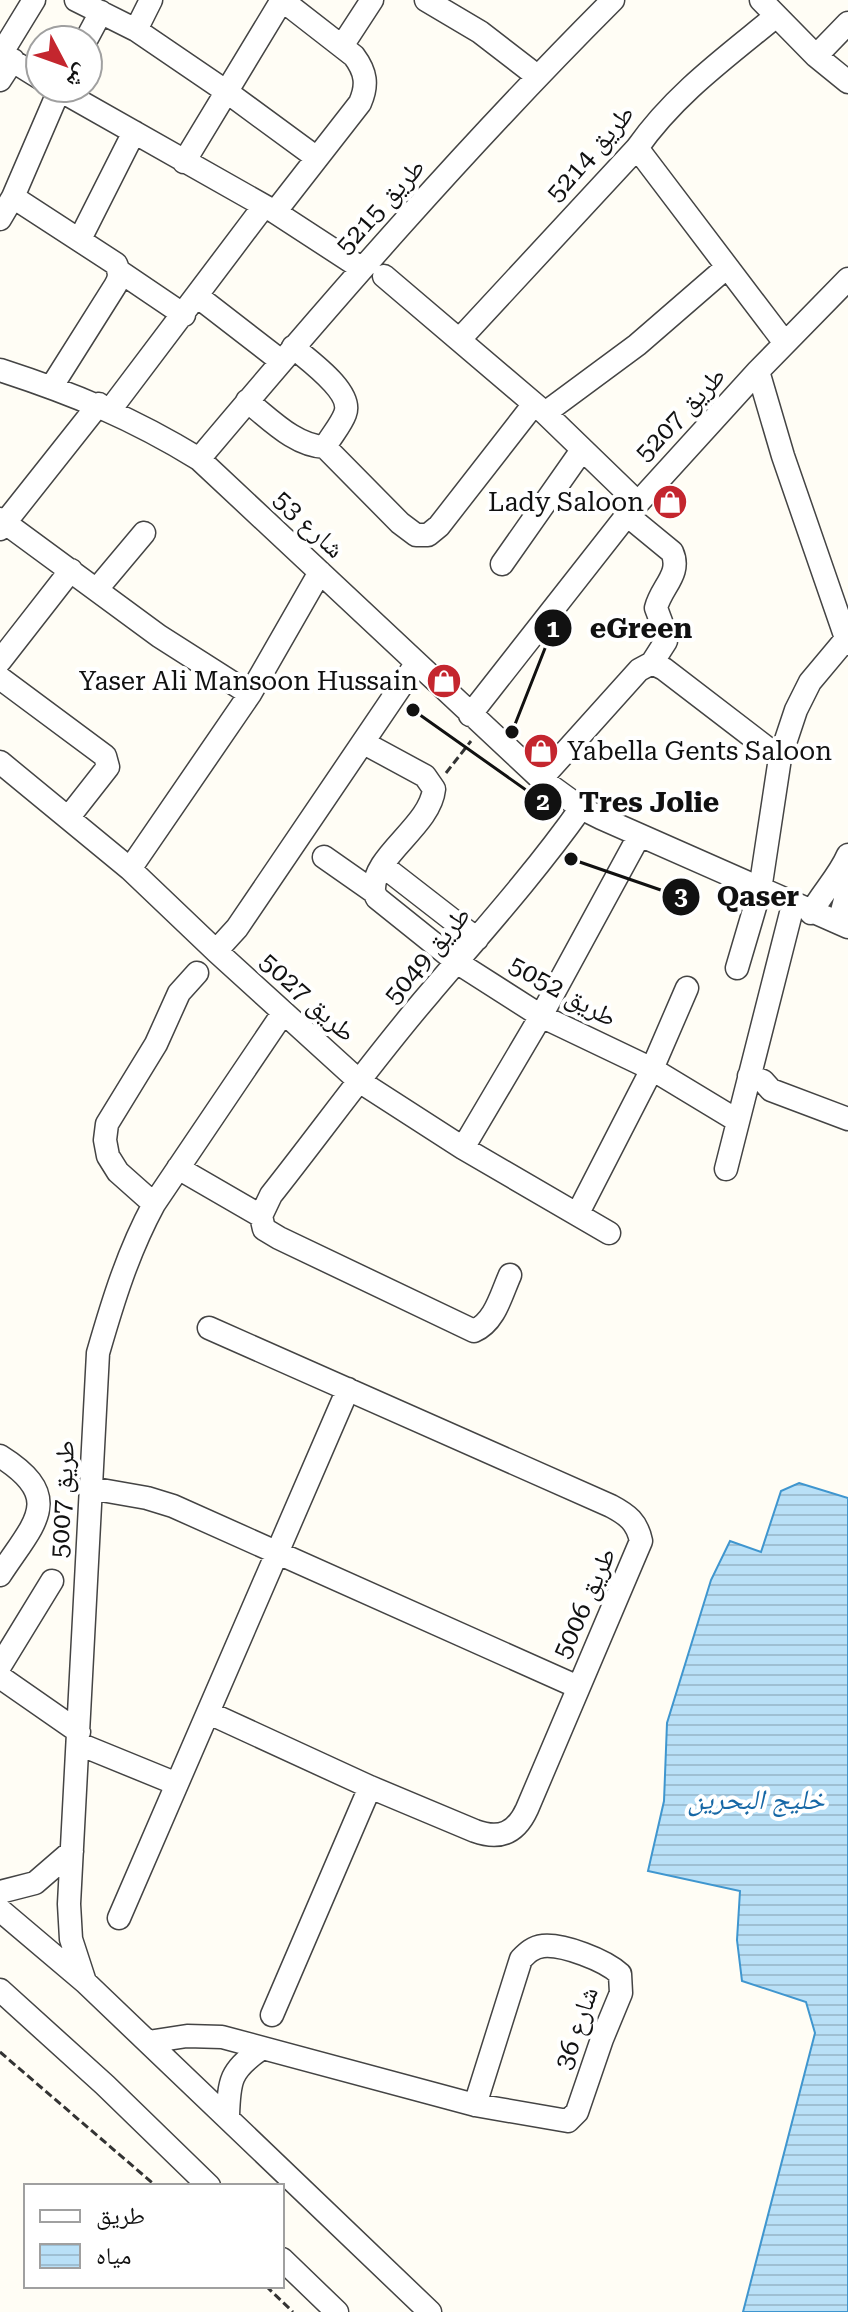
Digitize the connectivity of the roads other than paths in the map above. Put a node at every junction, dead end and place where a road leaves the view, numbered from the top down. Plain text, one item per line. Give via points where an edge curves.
1 (34, 0) edge
2 (76, 0) edge
3 (151, 0) edge
4 (282, 0) edge
5 (372, 0) edge
6 (426, 0) edge
7 (613, 0) edge
8 (768, 8) edge
9 (101, 12) junction
10 (848, 23) edge
11 (95, 24) edge
12 (136, 30) junction
13 (342, 46) junction
14 (5, 56) edge
15 (816, 56) junction
16 (24, 68) edge
17 (537, 76) junction
18 (0, 80) edge
19 (848, 82) edge
20 (227, 92) junction
21 (47, 104) edge
22 (85, 104) edge
23 (134, 132) junction
24 (637, 148) junction
25 (317, 158) junction
26 (184, 162) junction
27 (13, 197) junction
28 (270, 209) junction
29 (0, 219) edge
30 (80, 239) junction
31 (727, 267) junction
32 (361, 268) junction
33 (119, 271) junction
34 (384, 276) dead end
35 (848, 279) edge
36 (197, 296) junction
37 (184, 315) junction
38 (460, 339) junction
39 (785, 343) junction
40 (287, 354) junction
41 (0, 370) edge
42 (758, 371) junction
43 (52, 386) junction
44 (247, 401) junction
45 (105, 407) junction
46 (539, 408) junction
47 (325, 447) junction
48 (582, 450) junction
49 (199, 459) junction
50 (632, 508) junction
51 (2, 524) edge
52 (144, 533) dead end
53 (502, 564) dead end
54 (71, 570) junction
55 (320, 572) junction
56 (97, 589) junction
57 (847, 642) edge
58 (3, 651) edge
59 (652, 663) junction
60 (416, 664) junction
61 (0, 678) edge
62 (250, 694) junction
63 (476, 720) junction
64 (364, 743) junction
65 (780, 758) junction
66 (0, 762) edge
67 (541, 779) junction
68 (581, 808) junction
69 (68, 818) junction
70 (639, 836) junction
71 (324, 857) dead end
72 (845, 862) edge
73 (383, 866) junction
74 (130, 869) junction
75 (760, 890) junction
76 (374, 892) junction
77 (802, 909) junction
78 (844, 925) edge
79 (477, 939) junction
80 (216, 951) junction
81 (458, 963) junction
82 (737, 968) dead end
83 (197, 973) dead end
84 (687, 988) dead end
85 (283, 1013) junction
86 (541, 1016) junction
87 (652, 1069) junction
88 (359, 1081) junction
89 (747, 1082) junction
90 (848, 1119) edge
91 (738, 1121) junction
92 (463, 1148) junction
93 (178, 1168) junction
94 (726, 1169) dead end
95 (154, 1204) junction
96 (578, 1213) junction
97 (261, 1216) junction
98 (609, 1233) dead end
99 (510, 1275) dead end
100 (209, 1328) dead end
101 (348, 1389) junction
102 (0, 1456) edge
103 (90, 1488) junction
104 (278, 1553) junction
105 (0, 1575) edge
106 (52, 1581) dead end
107 (0, 1666) edge
108 (0, 1677) edge
109 (578, 1687) junction
110 (209, 1713) junction
111 (79, 1738) junction
112 (177, 1784) junction
113 (370, 1787) junction
114 (72, 1851) junction
115 (0, 1892) edge
116 (0, 1910) edge
117 (119, 1918) dead end
118 (85, 1982) junction
119 (0, 1990) edge
120 (0, 1998) edge
121 (28, 2015) junction
122 (272, 2015) dead end
123 (148, 2042) junction
124 (261, 2049) junction
125 (475, 2105) junction
126 (228, 2116) junction
127 (207, 2184) edge
128 (284, 2261) edge
129 (337, 2312) edge
130 (430, 2312) edge

1 - 14 street
2 - 9 street
3 - 12 street
4 - 13 street
4 - 20 street
5 - 13 street
6 - 17 street via 480,32
7 - 17 street, طريق 5215
8 - 15 street
8 - 24 street, طريق 5214 via 658,118
9 - 11 street
9 - 12 street
10 - 15 street
12 - 20 street
13 - 25 street via 362,66 365,91
14 - 16 street
14 - 18 street
15 - 19 street
17 - 32 street, طريق 5215
20 - 25 street
20 - 26 street
21 - 27 street
22 - 23 street
23 - 26 street
23 - 30 street
24 - 31 street
24 - 38 street, طريق 5214
25 - 28 street
26 - 28 street
27 - 29 street
27 - 30 street
28 - 32 street
28 - 36 street
30 - 33 street
31 - 39 street
31 - 46 street via 637,345
32 - 40 street, طريق 5215
33 - 37 street
33 - 43 street via 115,286
34 - 38 street
35 - 39 street, طريق 5207
36 - 37 street
36 - 40 street
37 - 45 street
38 - 46 street
39 - 42 street, طريق 5207
40 - 44 street, طريق 5215
40 - 47 street via 338,388 347,403 347,412
41 - 43 street, شارع 53
42 - 50 street, طريق 5207
42 - 57 street
43 - 45 street, شارع 53
44 - 47 street via 300,441
44 - 49 street, طريق 5215
45 - 49 street, شارع 53
45 - 51 street
46 - 47 street via 428,535 416,535 400,523
46 - 48 street
48 - 50 street
48 - 53 street
49 - 55 street, شارع 53
50 - 59 street via 676,560 656,608 666,641
50 - 63 street, طريق 5207
51 - 54 street
52 - 56 street
54 - 56 street
54 - 58 street
55 - 60 street, شارع 53
55 - 62 street
56 - 62 street
57 - 65 street via 810,682
59 - 65 street
59 - 67 street via 639,670
60 - 63 street, شارع 53
60 - 64 street
61 - 69 street via 109,763
62 - 74 street
63 - 67 street, شارع 53
64 - 73 street via 425,776 434,789 428,808
64 - 80 street
65 - 75 street
66 - 69 street, طريق 5027
67 - 68 street, شارع 53
68 - 70 street, شارع 53
68 - 79 street, طريق 5049
69 - 74 street, طريق 5027
70 - 75 street, شارع 53
70 - 86 street
71 - 76 street, طريق 5052
72 - 77 street
72 - 78 street
73 - 76 street
73 - 79 street
74 - 80 street, طريق 5027
75 - 77 street, شارع 53
75 - 82 street
76 - 81 street, طريق 5052
77 - 78 street, شارع 53
77 - 89 street
79 - 81 street, طريق 5049
80 - 85 street, طريق 5027
81 - 86 street, طريق 5052
81 - 88 street, طريق 5049
83 - 95 street via 179,993 156,1044 107,1124 108,1156
84 - 87 street
85 - 88 street, طريق 5027
85 - 93 street, طريق 5007
86 - 87 street, طريق 5052
86 - 92 street
87 - 91 street, طريق 5052
87 - 96 street
88 - 92 street, طريق 5027
88 - 97 street, طريق 5049 via 271,1195
89 - 90 street via 763,1081 771,1090
89 - 91 street
91 - 94 street
92 - 96 street, طريق 5027
93 - 95 street, طريق 5007
93 - 97 street
95 - 103 street, طريق 5007 via 119,1281 98,1353
96 - 98 street, طريق 5027
97 - 99 street via 264,1229 279,1238 474,1331 492,1316
100 - 101 street, طريق 5006
101 - 104 street
101 - 109 street, طريق 5006 via 611,1506 638,1526 637,1555
102 - 105 street via 28,1476 40,1502 37,1517
103 - 104 street via 161,1502
103 - 111 street, طريق 5007
104 - 109 street
104 - 110 street
106 - 107 street
108 - 111 street
109 - 113 street, طريق 5006 via 524,1817 506,1834 482,1834
110 - 112 street
110 - 113 street, طريق 5006
111 - 112 street
111 - 114 street, طريق 5007
112 - 117 street
113 - 122 street
114 - 115 street via 35,1883
114 - 118 street, طريق 5007 via 69,1921
116 - 118 street
118 - 123 street
119 - 121 street
120 - 121 street
121 - 127 street
123 - 124 street, شارع 36 via 222,2037
123 - 126 street
124 - 125 street, شارع 36
124 - 126 street via 236,2069
125 - 125 street, شارع 36 via 568,2121 577,2112 621,1993 620,1974 580,1953 543,1946 530,1950 521,1959
126 - 130 street
128 - 129 street

